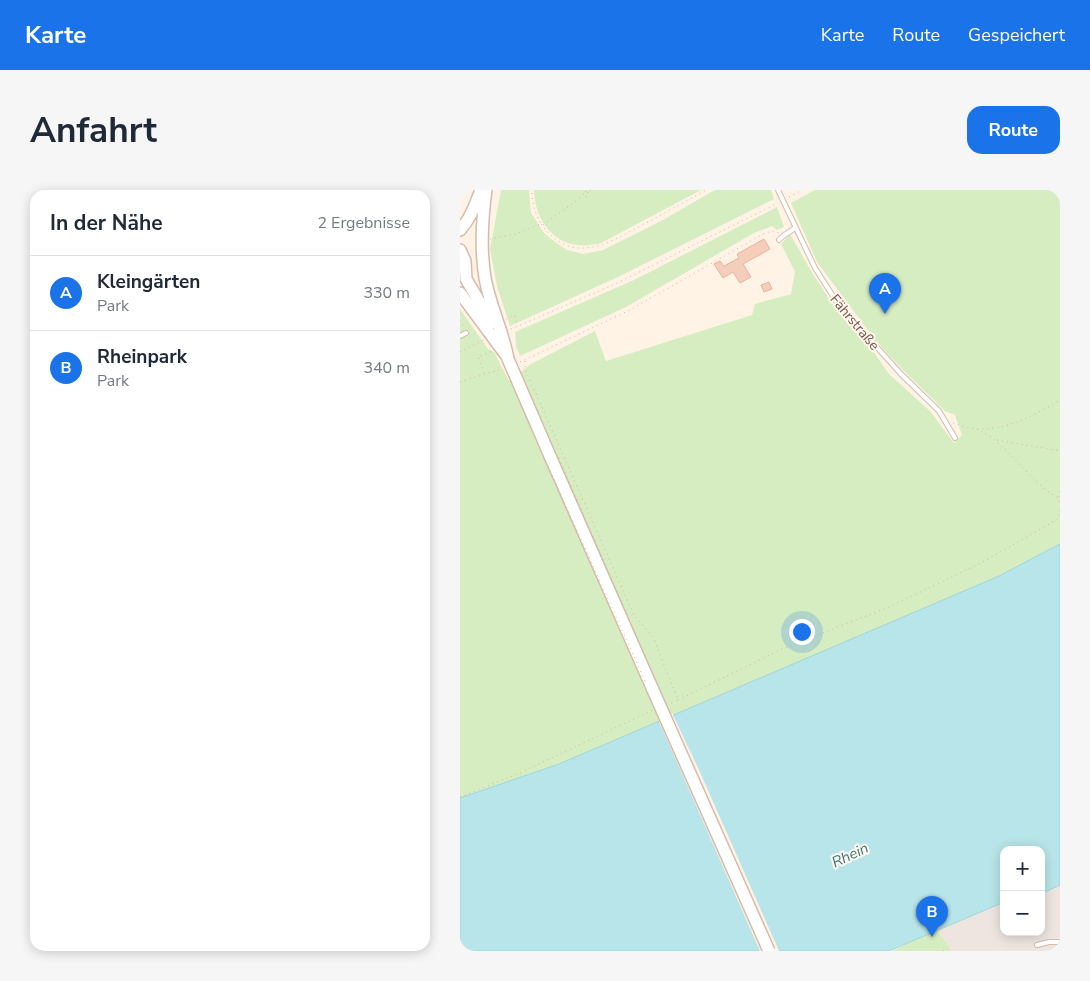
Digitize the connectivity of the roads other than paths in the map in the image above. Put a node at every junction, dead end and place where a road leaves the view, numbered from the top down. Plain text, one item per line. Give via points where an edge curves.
1 (481, 190) edge
2 (486, 190) edge
3 (778, 190) edge
4 (795, 228) junction
5 (460, 230) edge
6 (460, 240) edge
7 (779, 240) dead end
8 (460, 250) edge
9 (464, 294) edge
10 (466, 332) road end
11 (460, 336) edge
12 (511, 363) junction
13 (955, 438) dead end
14 (1060, 942) edge
15 (1037, 945) dead end
16 (769, 951) edge

1 - 5 main road via 472,213
2 - 12 main road via 482,237 485,279
3 - 4 lane, Fährstraße
4 - 7 lane
4 - 13 lane, Fährstraße via 838,304 938,412
6 - 9 main road via 471,259
8 - 9 main road via 465,261
9 - 12 main road via 492,321
10 - 11 lane
12 - 16 main road, bridge
14 - 15 lane

